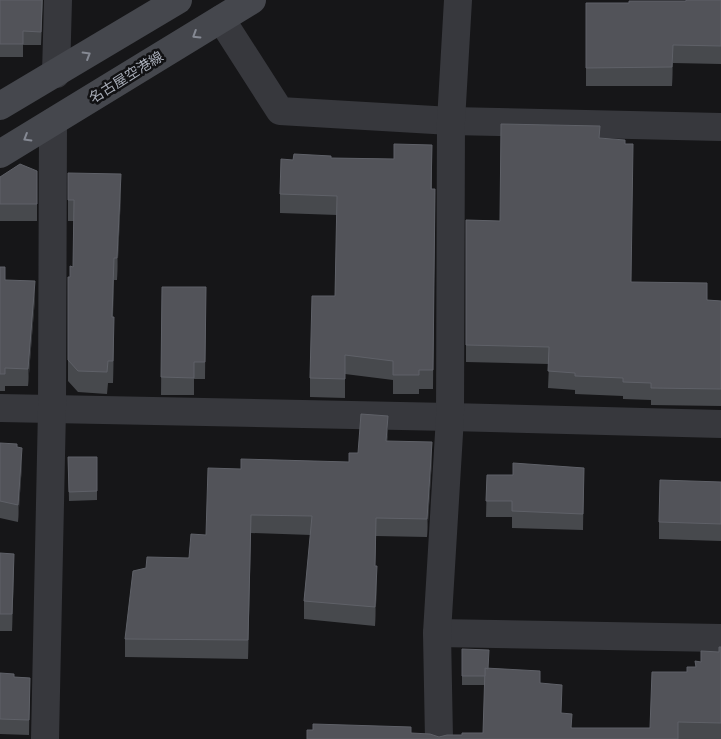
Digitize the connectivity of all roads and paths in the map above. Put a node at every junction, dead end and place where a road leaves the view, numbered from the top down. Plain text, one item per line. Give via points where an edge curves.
1 (58, 0) edge
2 (178, 0) edge
3 (252, 0) edge
4 (458, 0) edge
5 (221, 19) junction
6 (56, 74) junction
7 (0, 106) edge
8 (451, 121) junction
9 (53, 122) junction
10 (721, 127) edge
11 (0, 154) edge
12 (0, 408) edge
13 (52, 409) junction
14 (450, 417) junction
15 (721, 424) edge
16 (437, 633) junction
17 (721, 638) edge
18 (45, 739) edge
19 (440, 739) edge

1 - 6 street
6 -> 2 main road
3 - 5 main road, 名古屋空港線
4 - 8 street
5 - 8 street via 280,111
5 -> 9 main road, 名古屋空港線
6 - 7 main road
8 - 10 street
8 - 14 street
9 -> 11 main road, 名古屋空港線
9 - 13 street
12 - 13 street
13 - 14 street
13 - 18 street
14 - 15 street
14 - 16 street
16 - 17 street
16 - 19 street

